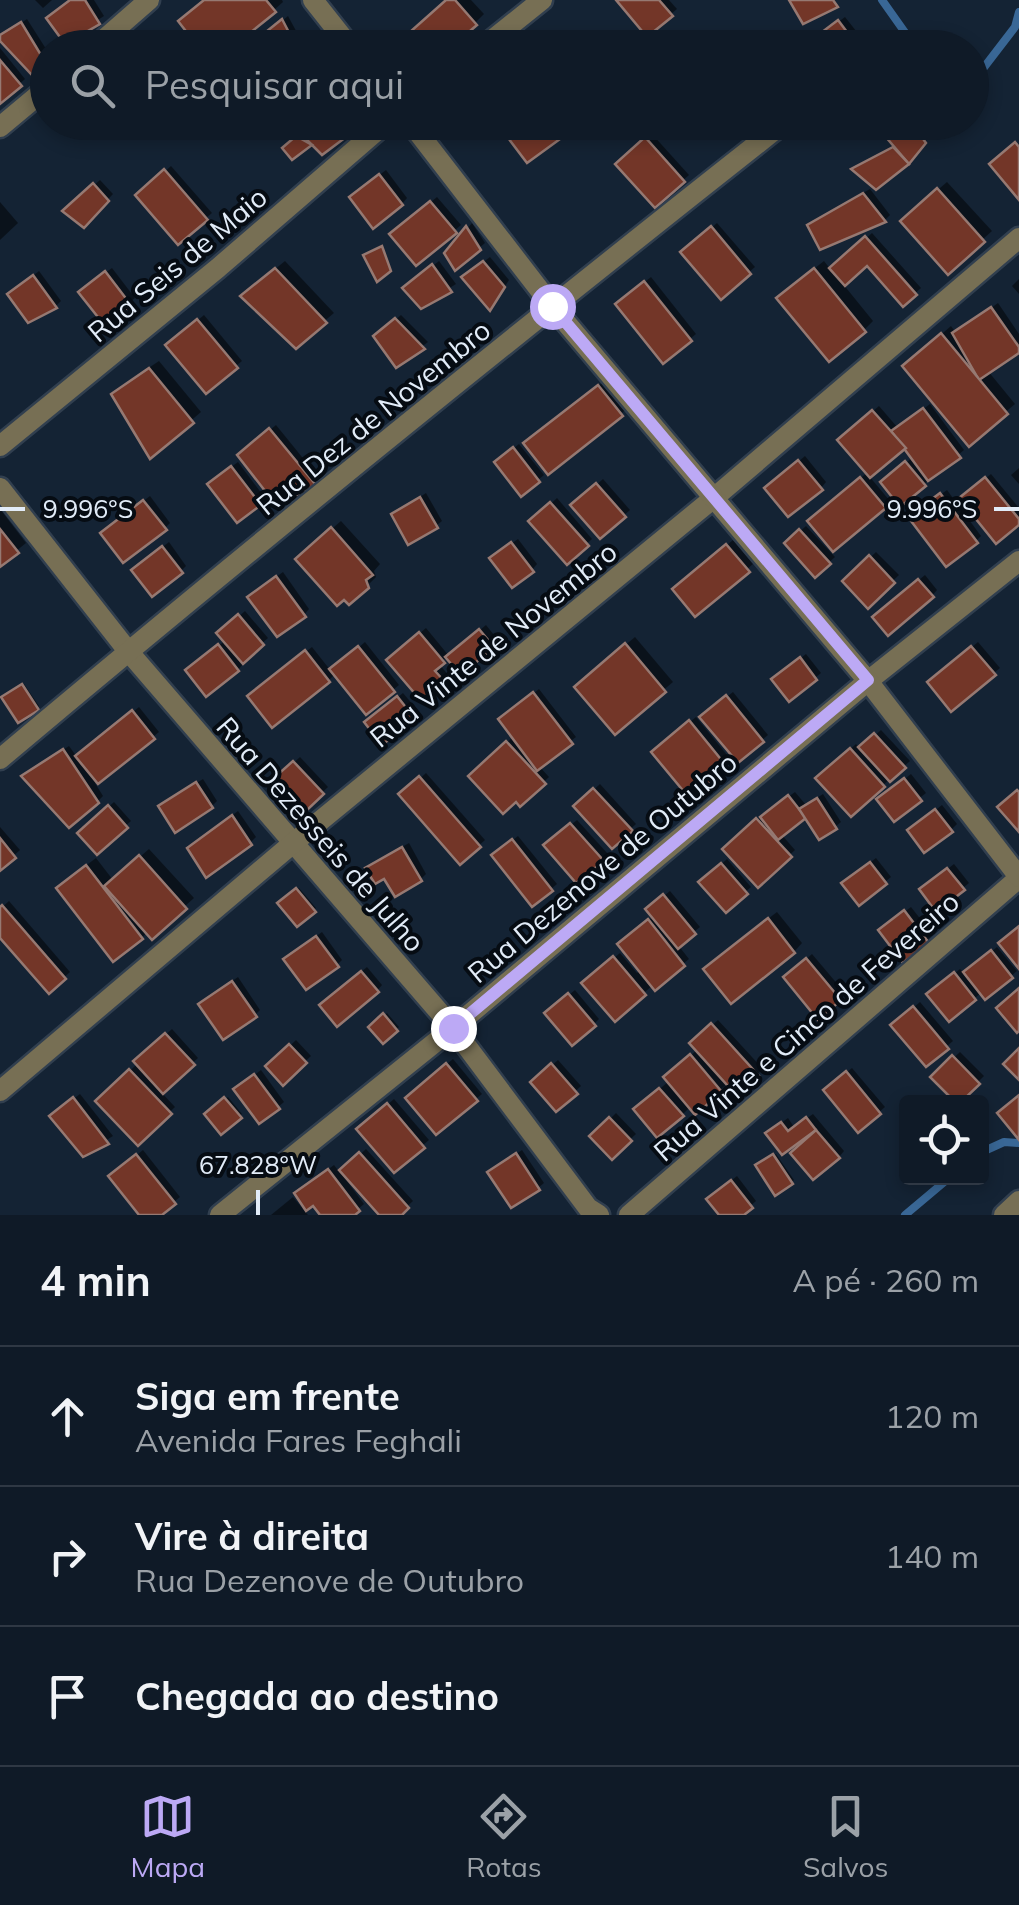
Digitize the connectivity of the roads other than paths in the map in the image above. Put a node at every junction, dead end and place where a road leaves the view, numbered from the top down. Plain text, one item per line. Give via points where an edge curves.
1 (149, 0) edge
2 (313, 0) edge
3 (542, 0) edge
4 (115, 30) edge
5 (337, 30) edge
6 (504, 30) edge
7 (30, 102) edge
8 (0, 127) edge
9 (366, 140) edge
10 (424, 140) edge
11 (761, 140) edge
12 (1019, 238) edge
13 (552, 306) junction
14 (0, 446) edge
15 (0, 488) edge
16 (715, 497) junction
17 (1019, 562) edge
18 (128, 651) junction
19 (868, 680) junction
20 (0, 759) edge
21 (292, 844) junction
22 (1019, 877) edge
23 (453, 1028) junction
24 (0, 1091) edge
25 (220, 1215) edge
26 (599, 1215) edge
27 (629, 1215) edge

1 - 4 street
2 - 5 street
3 - 6 street
7 - 8 street
9 - 14 street, Rua Seis de Maio
10 - 13 street
11 - 13 street, Rua Dez de Novembro
12 - 16 street, Rua Vinte de Novembro
13 - 16 street
13 - 18 street, Rua Dez de Novembro
15 - 18 street, Rua Dezesseis de Julho
16 - 19 street
16 - 21 street, Rua Vinte de Novembro
17 - 19 street, Rua Dezenove de Outubro
18 - 20 street, Rua Dez de Novembro
18 - 21 street, Rua Dezesseis de Julho
19 - 22 street
19 - 23 street, Rua Dezenove de Outubro
21 - 23 street, Rua Dezesseis de Julho
21 - 24 street, Rua Vinte de Novembro
22 - 27 street, Rua Vinte e Cinco de Fevereiro
23 - 25 street, Rua Dezenove de Outubro
23 - 26 street, Rua Dezesseis de Julho

